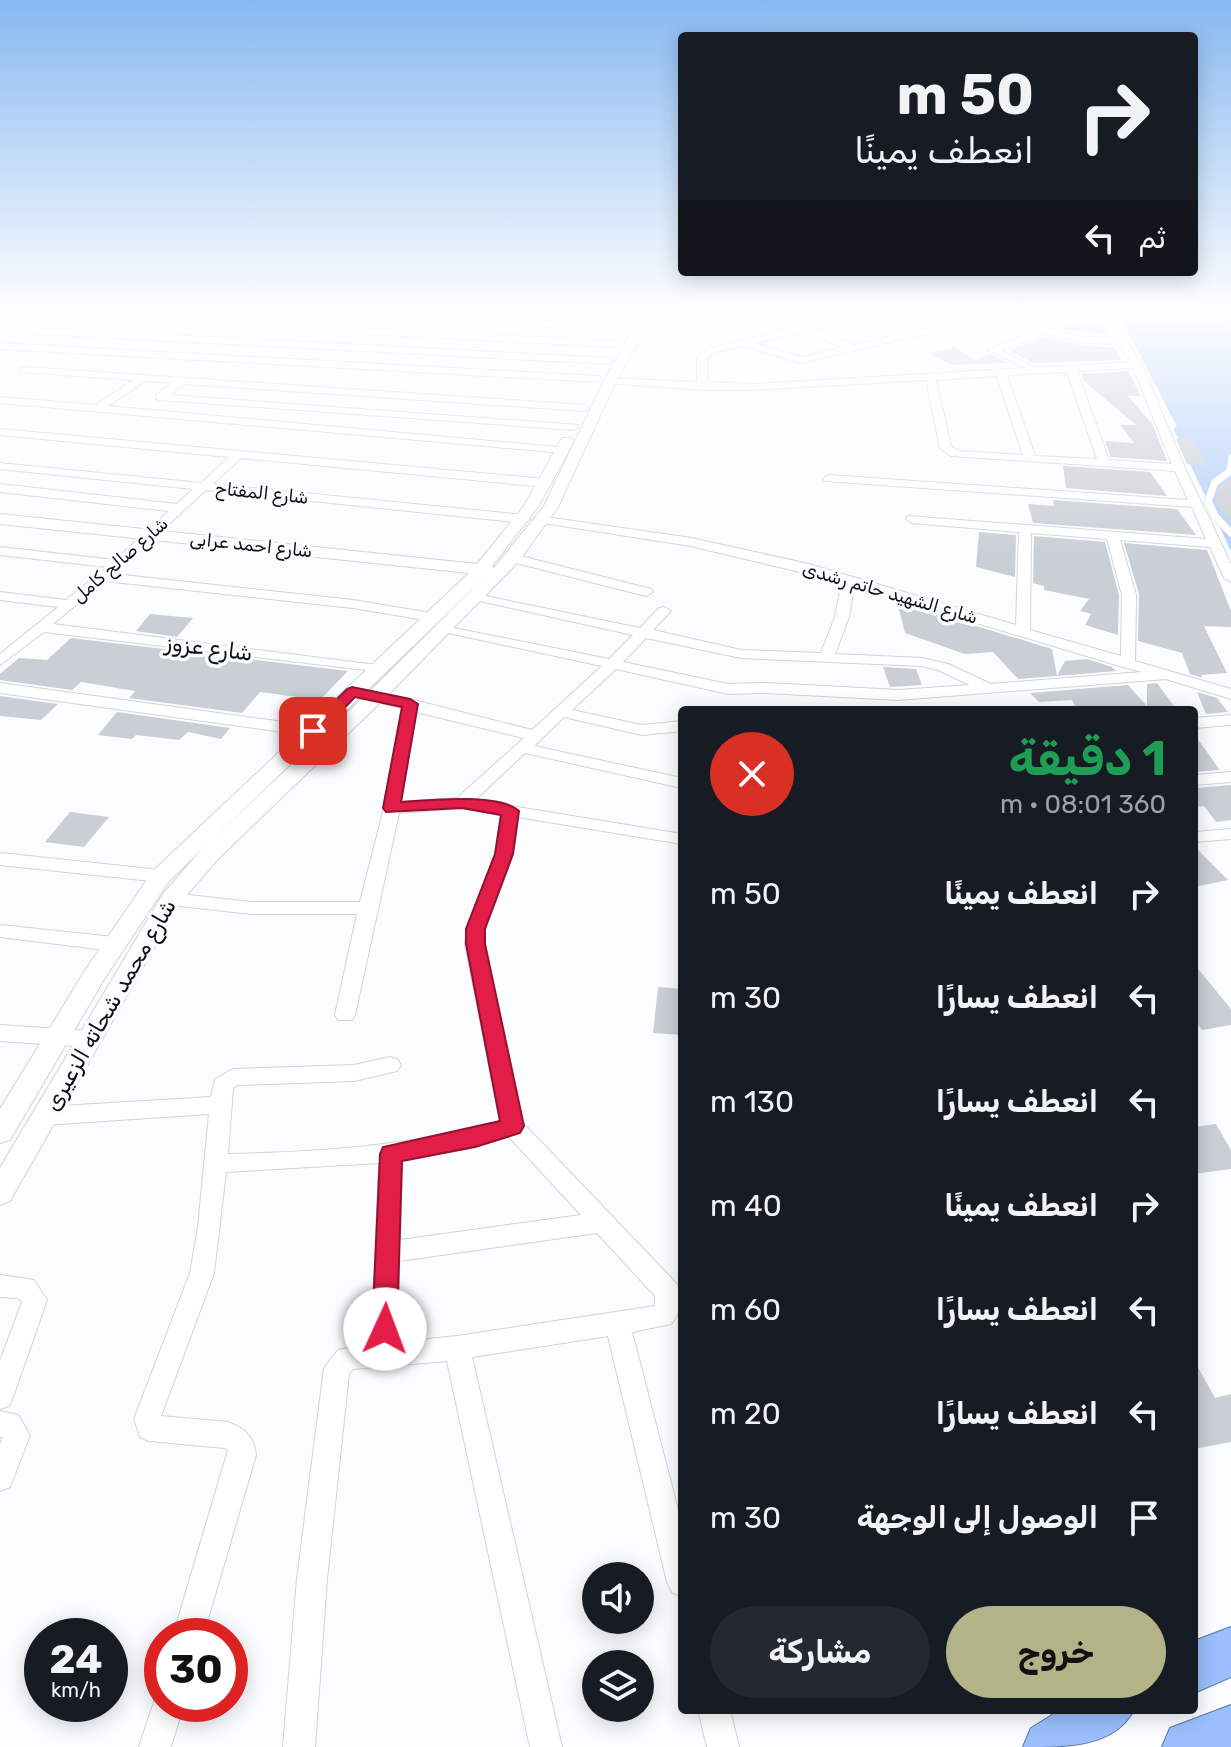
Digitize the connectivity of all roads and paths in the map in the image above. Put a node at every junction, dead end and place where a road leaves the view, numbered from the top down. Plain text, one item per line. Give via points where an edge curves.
1 (125, 393) edge
2 (166, 393) edge
3 (354, 393) edge
4 (593, 393) edge
5 (596, 393) edge
6 (934, 393) edge
7 (1008, 393) edge
8 (1080, 393) edge
9 (1148, 393) edge
10 (0, 400) edge
11 (584, 408) junction
12 (96, 410) junction
13 (574, 427) junction
14 (0, 432) edge
15 (0, 442) edge
16 (95, 442) junction
17 (563, 450) junction
18 (238, 455) junction
19 (1231, 457) edge
20 (1030, 458) junction
21 (1104, 463) junction
22 (0, 466) edge
23 (1179, 468) junction
24 (1230, 471) edge
25 (829, 479) dead end
26 (554, 480) junction
27 (202, 487) junction
28 (0, 488) edge
29 (1196, 504) junction
30 (178, 508) junction
31 (0, 519) edge
32 (534, 519) junction
33 (912, 519) dead end
34 (1025, 528) junction
35 (1231, 533) edge
36 (152, 534) junction
37 (1112, 534) junction
38 (1215, 544) junction
39 (0, 551) edge
40 (118, 564) junction
41 (498, 567) junction
42 (103, 577) junction
43 (1231, 578) edge
44 (849, 579) junction
45 (646, 592) dead end
46 (0, 596) edge
47 (476, 596) junction
48 (69, 604) junction
49 (664, 611) dead end
50 (438, 623) junction
51 (41, 627) junction
52 (1023, 632) junction
53 (643, 633) junction
54 (834, 640) junction
55 (0, 644) edge
56 (18, 646) junction
57 (826, 659) junction
58 (0, 661) edge
59 (896, 661) junction
60 (1128, 664) junction
61 (611, 666) junction
62 (377, 669) junction
63 (1165, 675) junction
64 (0, 688) edge
65 (987, 688) junction
66 (352, 692) junction
67 (1231, 694) edge
68 (376, 696) junction
69 (410, 704) junction
70 (562, 712) junction
71 (1231, 720) edge
72 (1198, 723) edge
73 (678, 726) edge
74 (313, 731) junction
75 (536, 736) junction
76 (523, 748) junction
77 (1231, 777) edge
78 (1198, 780) edge
79 (678, 782) edge
80 (462, 803) junction
81 (392, 808) junction
82 (510, 811) junction
83 (1231, 834) edge
84 (1198, 837) edge
85 (678, 838) edge
86 (0, 859) edge
87 (161, 876) junction
88 (171, 899) junction
89 (369, 908) junction
90 (0, 931) edge
91 (114, 944) junction
92 (345, 1015) dead end
93 (0, 1033) edge
94 (57, 1038) junction
95 (89, 1039) junction
96 (390, 1065) dead end
97 (221, 1105) junction
98 (44, 1116) junction
99 (512, 1126) junction
100 (0, 1132) edge
101 (391, 1154) junction
102 (215, 1163) junction
103 (0, 1193) edge
104 (603, 1222) junction
105 (387, 1252) junction
106 (0, 1286) edge
107 (617, 1323) junction
108 (457, 1348) junction
109 (384, 1355) junction
110 (0, 1397) edge
111 (0, 1424) edge
112 (0, 1477) edge
113 (678, 1566) edge
114 (193, 1618) edge
115 (1231, 1652) edge
116 (1198, 1665) edge
117 (715, 1714) edge
118 (1102, 1714) edge
119 (163, 1722) edge
120 (1231, 1731) edge
121 (155, 1747) edge
122 (299, 1747) edge
123 (546, 1747) edge
124 (723, 1747) edge
125 (1050, 1747) edge
126 (1189, 1747) edge

1 - 12 street
2 - 13 street via 160,397
3 - 11 street
4 - 11 street, شارع محمد شحاته الزعيرى
5 - 26 street, شارع محمد شحاته الزعيرى
6 - 20 street via 949,451
7 - 20 street
8 - 21 street
9 - 23 street
10 - 12 street
11 - 13 street, شارع محمد شحاته الزعيرى
12 - 17 street
13 - 17 street, شارع محمد شحاته الزعيرى
14 - 16 street
15 - 16 street via 77,449
16 - 18 street
17 - 26 street, شارع محمد شحاته الزعيرى
18 - 26 street
18 - 27 street, شارع صالح كامل
19 - 24 lane
20 - 21 street
21 - 23 street
22 - 27 street, شارع المفتاح
23 - 29 street
24 - 35 lane via 1215,482 1208,501
25 - 29 street
26 - 32 street, شارع محمد شحاته الزعيرى
27 - 30 street, شارع صالح كامل
27 - 32 street, شارع المفتاح
28 - 30 street
29 - 38 street
30 - 36 street, شارع صالح كامل
31 - 36 street, شارع احمد عرابى
32 - 41 street, شارع محمد شحاته الزعيرى
32 - 41 street, شارع محمد شحاته الزعيرى
32 - 44 street, شارع الشهيد حاتم رشدى via 691,542
33 - 34 street
34 - 37 street
34 - 52 street
36 - 40 street, شارع صالح كامل
36 - 41 street, شارع احمد عرابى
37 - 38 street
37 - 60 street via 1129,595
38 - 43 street
39 - 40 street
40 - 42 street, شارع صالح كامل
41 - 45 street
41 - 47 street, شارع محمد شحاته الزعيرى
41 - 50 street, شارع محمد شحاته الزعيرى
42 - 48 street, شارع صالح كامل
42 - 50 street via 353,604
44 - 52 street, شارع الشهيد حاتم رشدى
44 - 54 street
46 - 48 street
47 - 50 street, شارع محمد شحاته الزعيرى
47 - 53 street
48 - 51 street, شارع صالح كامل
49 - 53 street
50 - 61 street
50 - 62 street, شارع محمد شحاته الزعيرى
50 - 68 street, شارع محمد شحاته الزعيرى
51 - 56 street, شارع صالح كامل
51 - 62 street, شارع عزوز
52 - 60 street, شارع الشهيد حاتم رشدى
53 - 57 street via 741,654
53 - 61 street
54 - 57 street
54 - 59 street
55 - 56 street
56 - 58 street, شارع صالح كامل
57 - 59 street
59 - 65 street via 943,667
60 - 63 street, شارع الشهيد حاتم رشدى
61 - 65 street via 728,689 898,695
61 - 70 street
62 - 66 street, شارع محمد شحاته الزعيرى
63 - 65 street
63 - 67 street, شارع الشهيد حاتم رشدى
64 - 74 street
66 - 68 street
66 - 74 street, شارع محمد شحاته الزعيرى
68 - 69 street
68 - 88 street, شارع محمد شحاته الزعيرى via 210,854
69 - 75 street
69 - 81 street
70 - 73 street via 642,730
70 - 75 street
71 - 72 street
74 - 87 street, شارع محمد شحاته الزعيرى
75 - 76 street
76 - 79 street
76 - 80 street
77 - 78 street
80 - 81 street
80 - 82 street
81 - 89 street
82 - 85 street
82 - 99 street via 504,854 475,929 475,944
83 - 84 street
86 - 87 street
87 - 91 street, شارع محمد شحاته الزعيرى
88 - 89 street via 251,908
88 - 95 street, شارع محمد شحاته الزعيرى
89 - 92 street
90 - 91 street
91 - 94 street, شارع محمد شحاته الزعيرى
93 - 94 street
94 - 95 street
94 - 100 street, شارع محمد شحاته الزعيرى
95 - 98 street, شارع محمد شحاته الزعيرى
96 - 97 street via 354,1073 233,1077 225,1082
97 - 98 street
97 - 102 street
98 - 103 street, شارع محمد شحاته الزعيرى
99 - 101 street
99 - 104 street
101 - 102 street via 325,1162
101 - 105 street
102 - 114 street via 202,1273 147,1419 149,1428 228,1435 242,1446
104 - 105 street
104 - 107 street via 668,1292 662,1316
105 - 109 street
106 - 110 street via 25,1288 35,1300
107 - 108 street
107 - 113 street
108 - 109 street
108 - 123 street
109 - 122 street via 347,1358 335,1374
111 - 112 street via 9,1424 17,1435
115 - 116 highway
117 - 124 street
118 - 125 highway
119 - 121 street
120 - 126 highway

